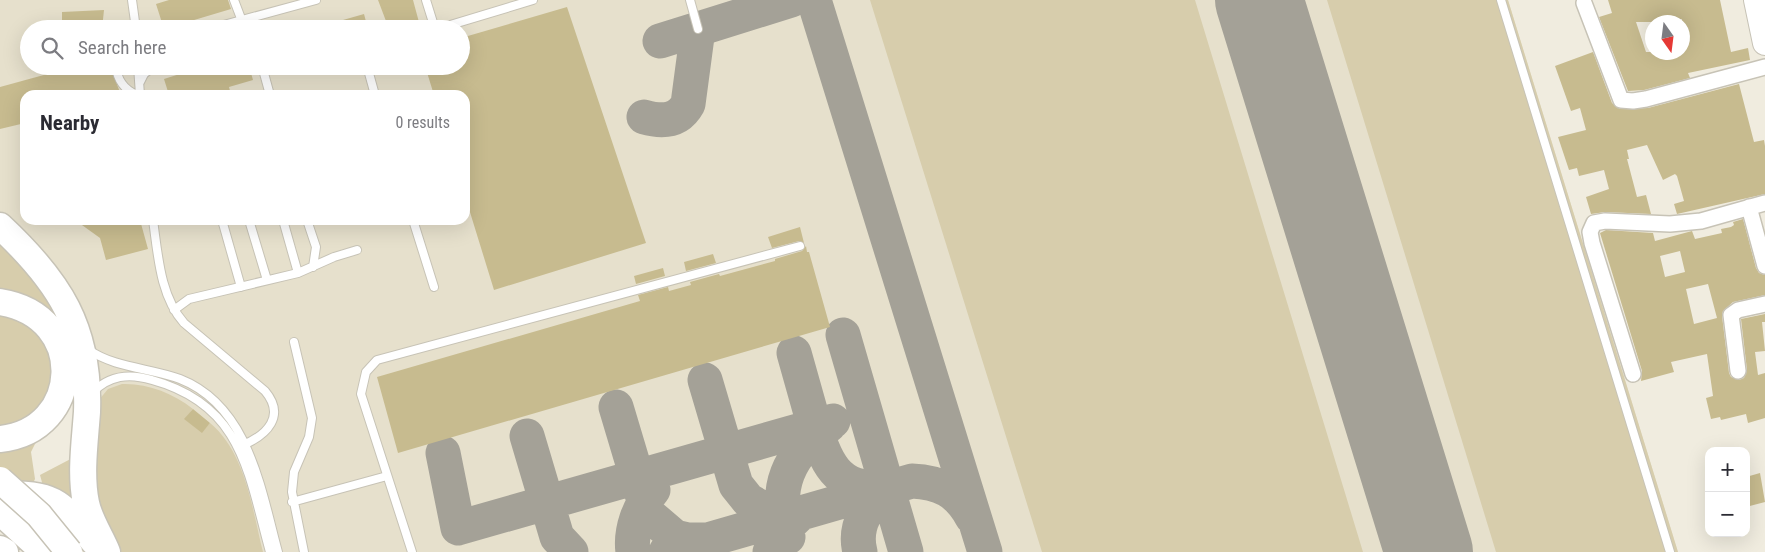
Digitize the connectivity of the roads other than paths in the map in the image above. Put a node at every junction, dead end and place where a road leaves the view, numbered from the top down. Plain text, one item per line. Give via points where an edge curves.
1 (132, 0) edge
2 (234, 0) edge
3 (316, 0) edge
4 (426, 0) edge
5 (533, 0) edge
6 (690, 0) edge
7 (1501, 0) edge
8 (1756, 0) edge
9 (1584, 3) dead end
10 (136, 20) edge
11 (241, 20) joint
12 (433, 20) edge
13 (466, 20) edge
14 (698, 29) dead end
15 (1765, 43) edge
16 (1765, 67) edge
17 (118, 75) edge
18 (138, 75) edge
19 (144, 75) edge
20 (264, 75) edge
21 (370, 75) edge
22 (139, 86) junction
23 (129, 90) edge
24 (139, 90) edge
25 (269, 90) edge
26 (374, 90) edge
27 (1765, 203) edge
28 (1749, 207) junction
29 (154, 225) edge
30 (223, 225) edge
31 (250, 225) edge
32 (284, 225) edge
33 (309, 225) edge
34 (415, 225) edge
35 (0, 226) edge
36 (800, 246) dead end
37 (357, 250) dead end
38 (1765, 266) edge
39 (313, 268) junction
40 (298, 273) junction
41 (267, 280) junction
42 (241, 287) junction
43 (434, 287) dead end
44 (0, 302) edge
45 (1765, 304) edge
46 (174, 310) junction
47 (78, 340) junction
48 (294, 342) dead end
49 (1738, 371) dead end
50 (1633, 374) dead end
51 (87, 401) junction
52 (0, 440) edge
53 (243, 446) junction
54 (387, 476) junction
55 (0, 480) edge
56 (0, 496) edge
57 (292, 502) junction
58 (0, 512) edge
59 (0, 548) edge
60 (4, 552) edge
61 (44, 552) edge
62 (69, 552) edge
63 (102, 552) edge
64 (107, 552) edge
65 (270, 552) edge
66 (278, 552) edge
67 (304, 552) edge
68 (412, 552) edge
69 (1670, 552) edge

1 - 10 lane
2 - 11 lane
3 - 11 lane
4 - 12 lane
5 - 13 lane
6 - 14 lane
7 - 69 lane
8 - 15 highway
9 - 16 street via 1621,100 1633,102
17 - 23 lane
18 - 22 lane
19 - 22 lane
20 - 25 lane
21 - 26 lane
22 - 24 lane
27 - 28 street
28 - 38 street
28 - 50 street via 1701,221 1670,224 1598,221 1592,226 1592,243
29 - 46 lane via 165,288
30 - 42 lane
31 - 41 lane
32 - 40 lane
33 - 39 lane via 316,247
34 - 43 lane
35 - 47 highway via 27,251 52,282 73,316
36 - 54 lane via 377,360 366,372 361,394
37 - 39 lane
39 - 40 lane
40 - 41 lane
41 - 42 lane
42 - 46 lane via 189,299
44 - 52 highway via 24,308 52,329 62,346 65,366 63,385 48,417 23,435
45 - 49 street via 1738,310 1731,315
46 - 53 lane via 184,323 265,391 272,401 273,419 269,429
47 - 51 highway via 86,370
47 - 53 lane via 89,351 105,359 170,376 198,388 220,409
48 - 57 lane via 312,418 310,437 294,472
51 - 53 lane via 97,388 120,377 136,376 168,384 210,409
51 - 64 highway via 86,504
53 - 65 lane
53 - 66 lane via 252,456
54 - 57 lane
54 - 68 lane
55 - 62 highway, bridge via 39,515
56 - 63 highway via 26,494 53,499
57 - 67 lane
58 - 61 highway
59 - 60 highway

